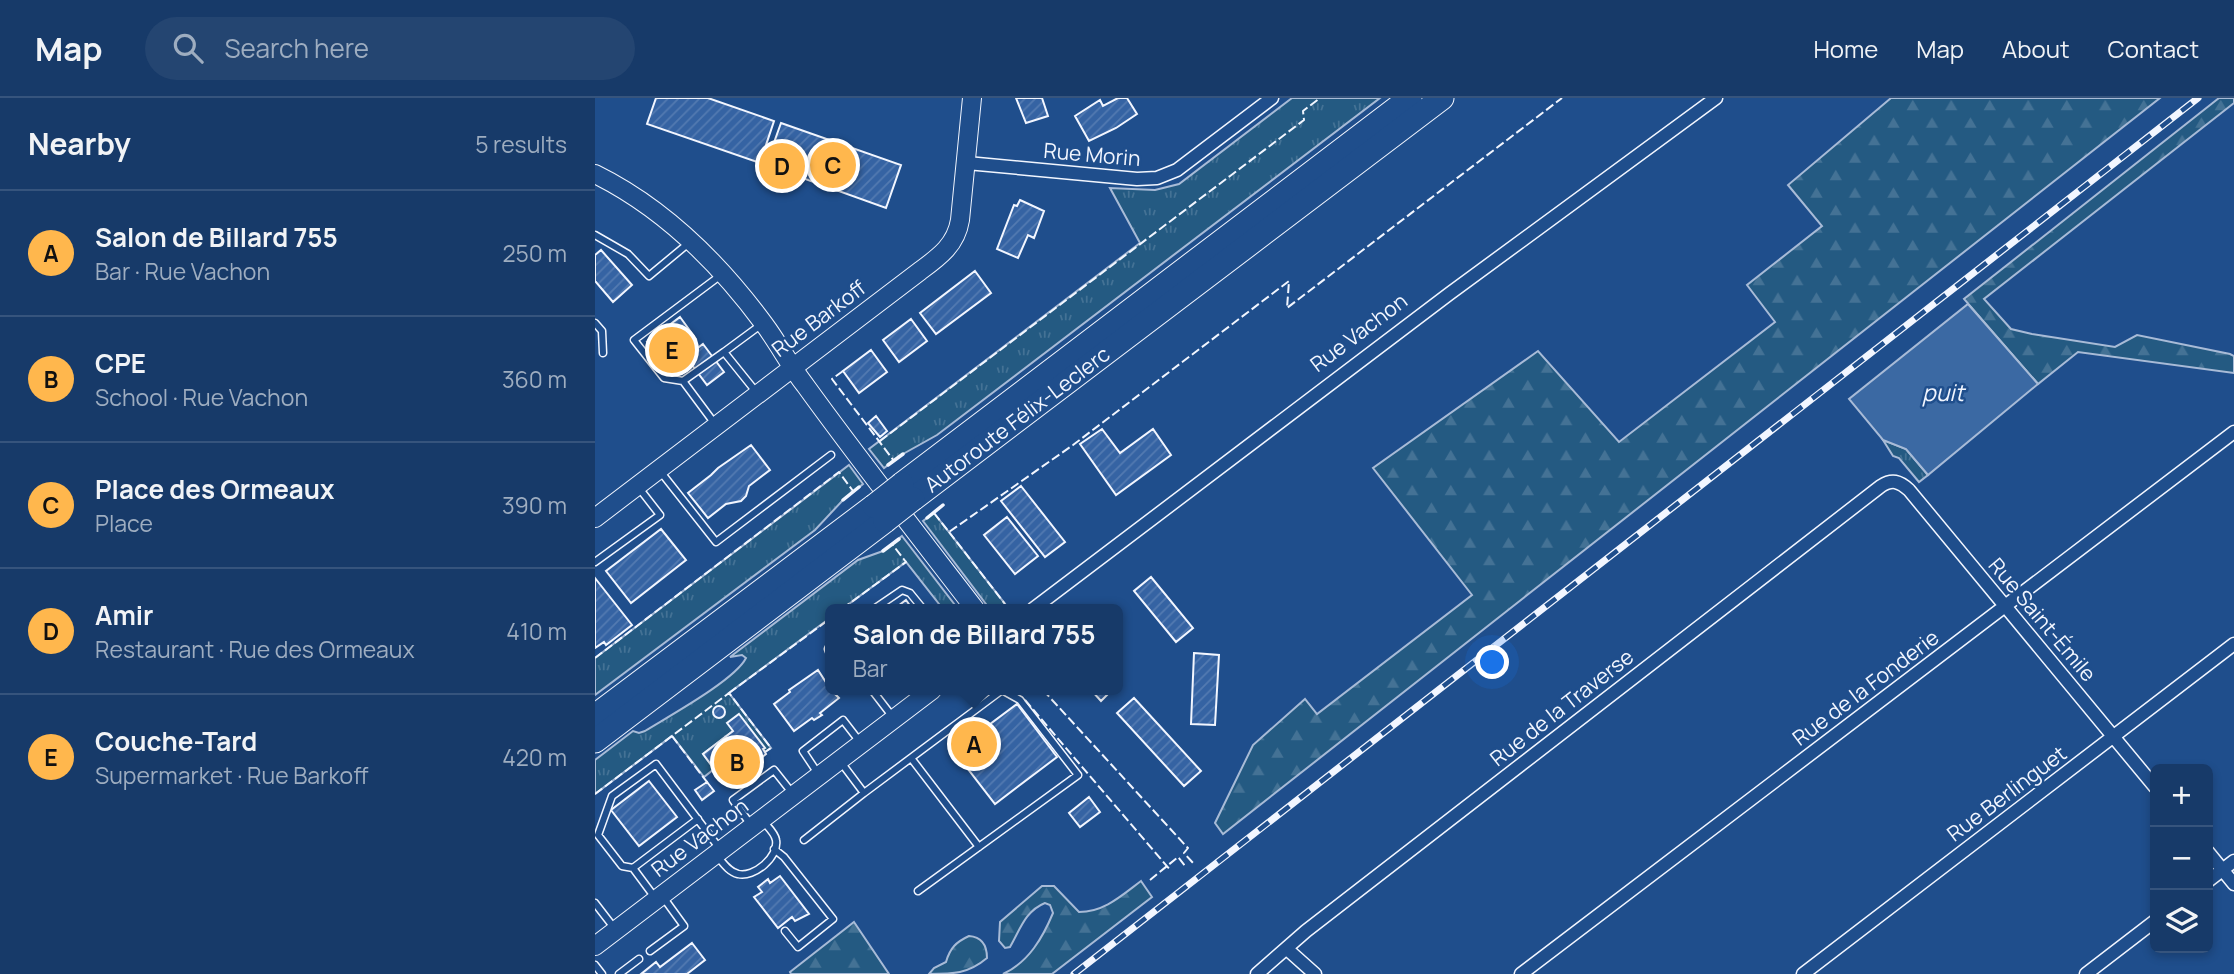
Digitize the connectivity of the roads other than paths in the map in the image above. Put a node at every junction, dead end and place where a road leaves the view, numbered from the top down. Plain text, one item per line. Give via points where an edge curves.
1 (972, 98) edge
2 (1272, 98) edge
3 (1410, 98) edge
4 (1442, 98) edge
5 (1716, 98) edge
6 (967, 163) junction
7 (595, 174) edge
8 (595, 235) edge
9 (692, 241) junction
10 (723, 273) junction
11 (595, 323) edge
12 (764, 323) junction
13 (724, 352) junction
14 (603, 353) dead end
15 (793, 367) junction
16 (683, 380) junction
17 (757, 394) junction
18 (716, 425) junction
19 (2234, 432) edge
20 (831, 455) dead end
21 (659, 469) junction
22 (1896, 481) joint
23 (637, 486) junction
24 (908, 492) junction
25 (879, 513) junction
26 (595, 518) edge
27 (595, 562) edge
28 (881, 604) edge
29 (919, 604) edge
30 (971, 604) edge
31 (1040, 604) edge
32 (2005, 605) junction
33 (2234, 645) edge
34 (876, 695) edge
35 (925, 695) edge
36 (995, 695) edge
37 (1011, 695) edge
38 (595, 716) edge
39 (894, 719) junction
40 (2114, 736) junction
41 (595, 741) edge
42 (861, 744) junction
43 (911, 758) junction
44 (839, 760) junction
45 (820, 775) junction
46 (2150, 781) edge
47 (864, 793) junction
48 (794, 795) junction
49 (698, 819) junction
50 (757, 823) junction
51 (804, 840) dead end
52 (979, 847) junction
53 (774, 849) junction
54 (718, 852) junction
55 (2213, 858) edge
56 (2234, 861) edge
57 (633, 868) junction
58 (2222, 870) junction
59 (2213, 877) edge
60 (2234, 884) edge
61 (918, 891) dead end
62 (659, 898) junction
63 (595, 903) edge
64 (2150, 925) edge
65 (616, 930) junction
66 (785, 931) dead end
67 (595, 946) edge
68 (1287, 949) junction
69 (650, 951) dead end
70 (639, 959) dead end
71 (595, 965) edge
72 (602, 974) edge
73 (619, 974) edge
74 (1257, 974) edge
75 (1315, 974) edge
76 (1521, 974) edge
77 (1803, 974) edge
78 (2087, 974) edge

1 - 6 street, Rue Barkoff
2 - 6 street, Rue Morin via 1177,170 1157,178
3 - 24 highway, Autoroute Félix-Leclerc
4 - 24 highway, Autoroute Félix-Leclerc
5 - 31 street, Rue Vachon via 1460,285
6 - 15 street, Rue Barkoff via 959,229 951,245
7 - 9 street
8 - 9 lane via 628,254 649,276
9 - 10 street
10 - 12 street
10 - 16 lane via 634,340 664,378
11 - 14 lane via 602,331
12 - 13 lane
12 - 15 street
13 - 16 lane
13 - 17 lane
15 - 17 street, Rue Barkoff
15 - 30 street
16 - 18 lane
17 - 18 street, Rue Barkoff
18 - 21 street, Rue Barkoff
19 - 32 street, Rue de la Fonderie
20 - 21 lane via 716,542
21 - 23 street, Rue Barkoff
22 - 32 street, Rue Saint-Émile via 1909,490
22 - 68 street, Rue de la Traverse via 1881,486
23 - 26 street, Rue Barkoff
23 - 27 lane via 660,515
24 - 25 highway, Autoroute Félix-Leclerc, bridge
25 - 38 highway, Autoroute Félix-Leclerc
25 - 41 highway, Autoroute Félix-Leclerc
28 - 29 lane via 902,590
32 - 40 street, Rue Saint-Émile
32 - 76 street, Rue de la Fonderie
33 - 40 street, Rue Berlinguet
34 - 39 lane
35 - 39 street, Rue Vachon
36 - 43 lane
37 - 52 lane via 1020,700 1078,775
39 - 42 street, Rue Vachon
40 - 46 street, Rue Saint-Émile
40 - 77 street, Rue Berlinguet
42 - 44 street, Rue Vachon
42 - 45 lane via 843,720 803,751
43 - 47 lane
43 - 52 lane
44 - 45 street, Rue Vachon
44 - 47 lane
45 - 48 street, Rue Vachon
47 - 51 lane
48 - 50 street, Rue Vachon
48 - 50 lane via 774,770 733,800
49 - 54 lane
49 - 57 lane
49 - 57 lane via 656,764 613,796 598,835 622,866
50 - 53 lane via 775,838
50 - 54 street, Rue Vachon
52 - 61 lane
53 - 54 lane via 759,869 744,874 732,872
53 - 66 lane via 833,919 797,947
54 - 62 street, Rue Vachon
55 - 58 street
56 - 58 street
57 - 62 lane
58 - 59 street
58 - 60 street
62 - 65 street, Rue Vachon
62 - 69 lane via 684,926
63 - 65 lane
64 - 78 street
65 - 67 street, Rue Vachon
68 - 74 street, Rue de la Traverse
68 - 75 street
70 - 73 lane
71 - 72 lane

